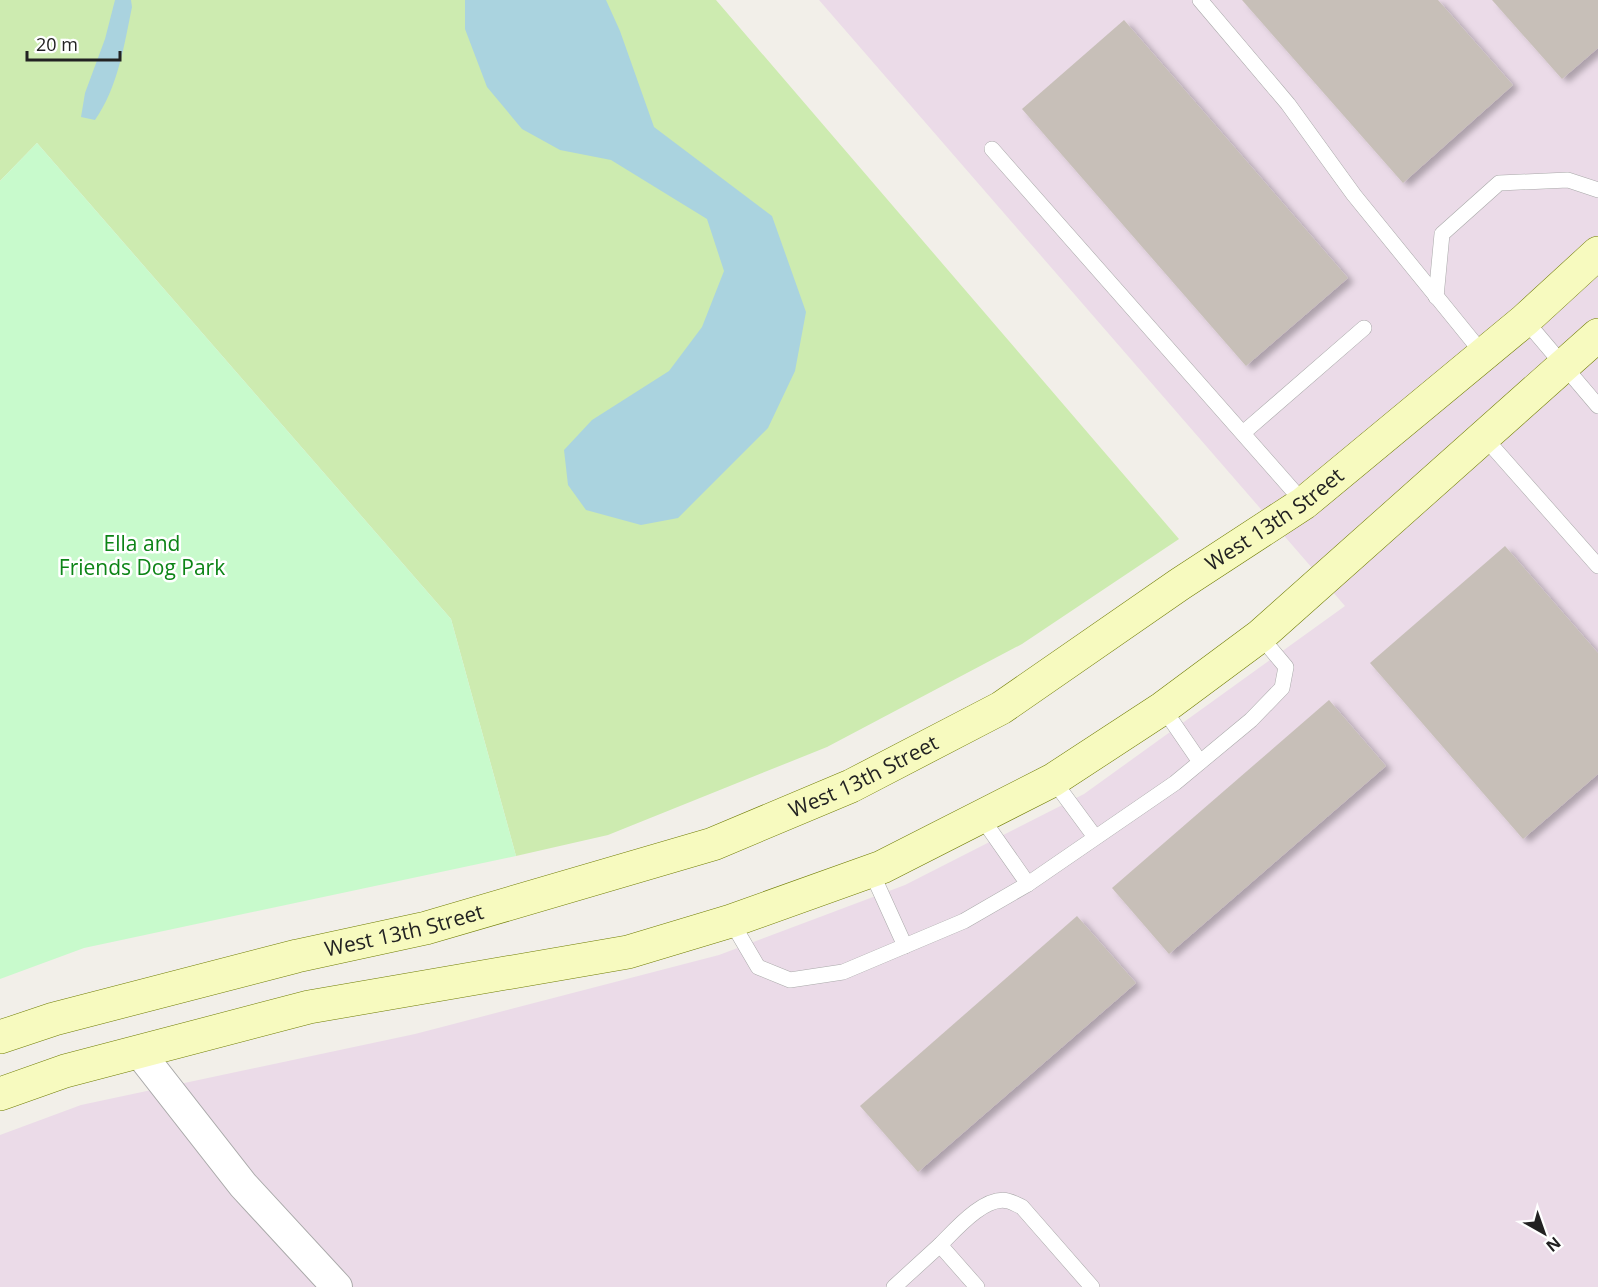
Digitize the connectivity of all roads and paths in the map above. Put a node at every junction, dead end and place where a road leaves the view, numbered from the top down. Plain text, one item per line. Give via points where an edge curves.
1 (1200, 0) edge
2 (992, 149) dead end
3 (1598, 190) edge
4 (1598, 253) edge
5 (1436, 297) junction
6 (1525, 320) junction
7 (1364, 328) dead end
8 (1598, 335) edge
9 (1484, 355) junction
10 (1564, 366) junction
11 (1598, 406) edge
12 (1243, 433) junction
13 (1484, 437) junction
14 (1304, 503) junction
15 (1598, 566) edge
16 (1260, 636) junction
17 (1163, 708) junction
18 (1200, 762) junction
19 (1053, 780) junction
20 (981, 817) junction
21 (1095, 837) junction
22 (871, 871) junction
23 (1028, 884) junction
24 (731, 921) junction
25 (905, 946) junction
26 (0, 1037) edge
27 (139, 1052) junction
28 (0, 1094) edge
29 (940, 1245) junction
30 (337, 1287) edge
31 (894, 1287) edge
32 (977, 1287) edge
33 (1092, 1287) edge

1 - 5 lane via 1288,104 1353,195
2 - 12 lane
3 - 5 lane via 1568,180 1499,183 1442,234
4 - 6 main road, West 13th Street
5 - 9 lane
6 - 9 main road, West 13th Street
6 - 10 lane
7 - 12 lane
8 - 10 main road
9 - 14 main road, West 13th Street
10 - 11 lane
10 - 13 main road
12 - 14 lane
13 - 15 lane
13 - 16 main road
14 - 26 main road, West 13th Street via 1000,708 851,786 713,844 426,928 297,956 54,1018
16 - 17 main road
16 - 18 lane via 1286,667 1282,688
17 - 18 lane
17 - 19 main road
18 - 21 lane
19 - 20 main road
19 - 21 lane
20 - 22 main road
20 - 23 lane
21 - 23 lane
22 - 24 main road
22 - 25 lane
23 - 25 lane via 964,921
24 - 25 lane via 758,967 790,980 843,972
24 - 27 main road via 628,952 309,1006
27 - 28 main road via 65,1071
27 - 30 street via 243,1185
29 - 31 lane
29 - 32 lane
29 - 33 lane via 981,1208 1007,1200 1022,1207

